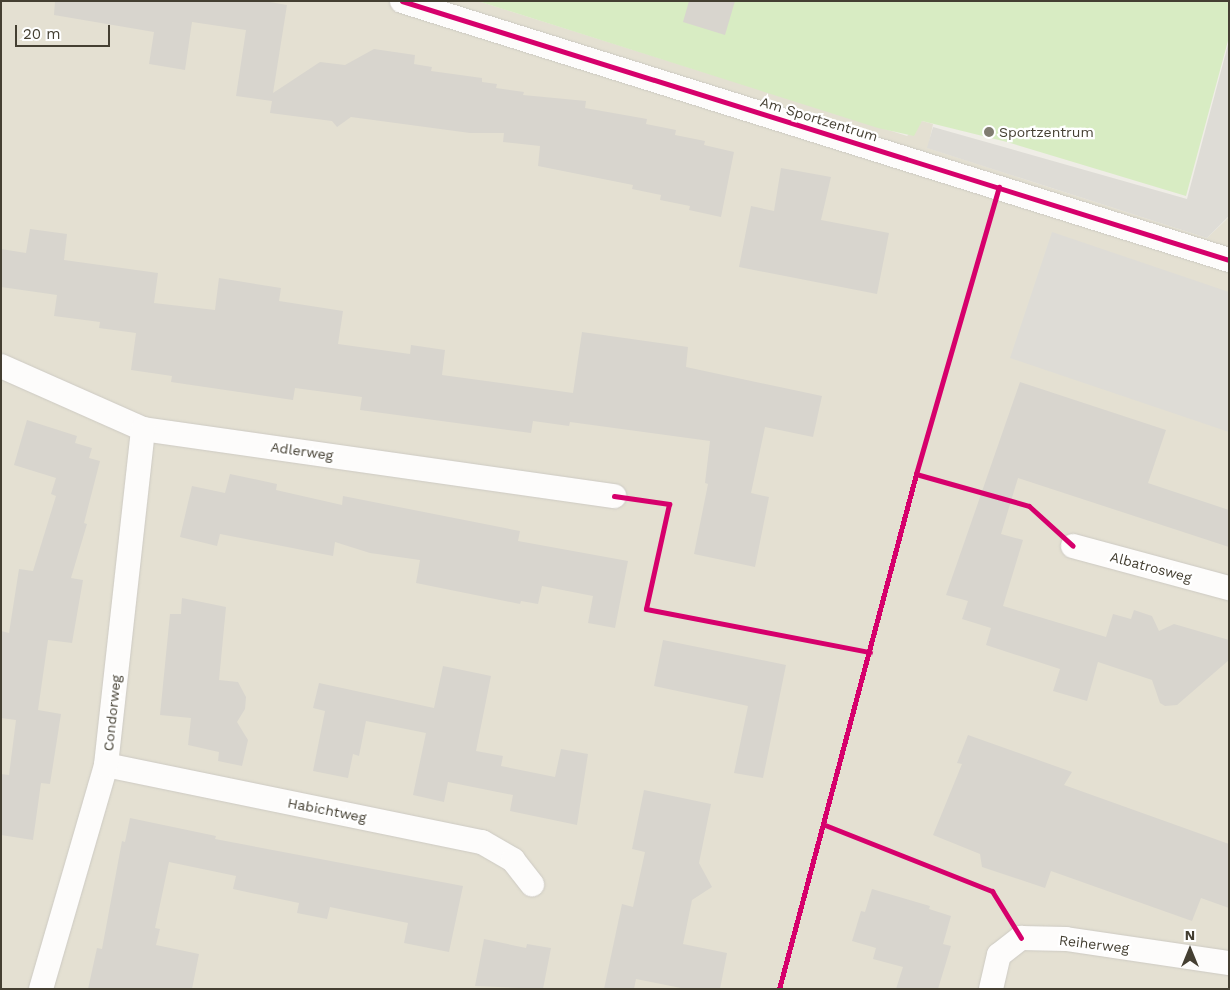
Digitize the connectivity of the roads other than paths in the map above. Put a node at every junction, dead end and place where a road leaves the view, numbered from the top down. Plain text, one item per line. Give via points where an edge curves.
1 (402, 1) edge
2 (1229, 260) edge
3 (1, 366) edge
4 (143, 429) junction
5 (614, 496) dead end
6 (1073, 546) dead end
7 (1229, 588) edge
8 (106, 765) junction
9 (532, 884) dead end
10 (1229, 963) edge
11 (41, 989) edge
12 (991, 989) edge

1 - 2 street, Am Sportzentrum
3 - 4 street, Adlerweg
4 - 5 street, Adlerweg
4 - 8 street, Condorweg
6 - 7 street, Albatrosweg
8 - 9 street, Habichtweg via 482,842 513,860
8 - 11 street, Condorweg
10 - 12 street, Reiherweg via 1066,939 1021,938 999,955

